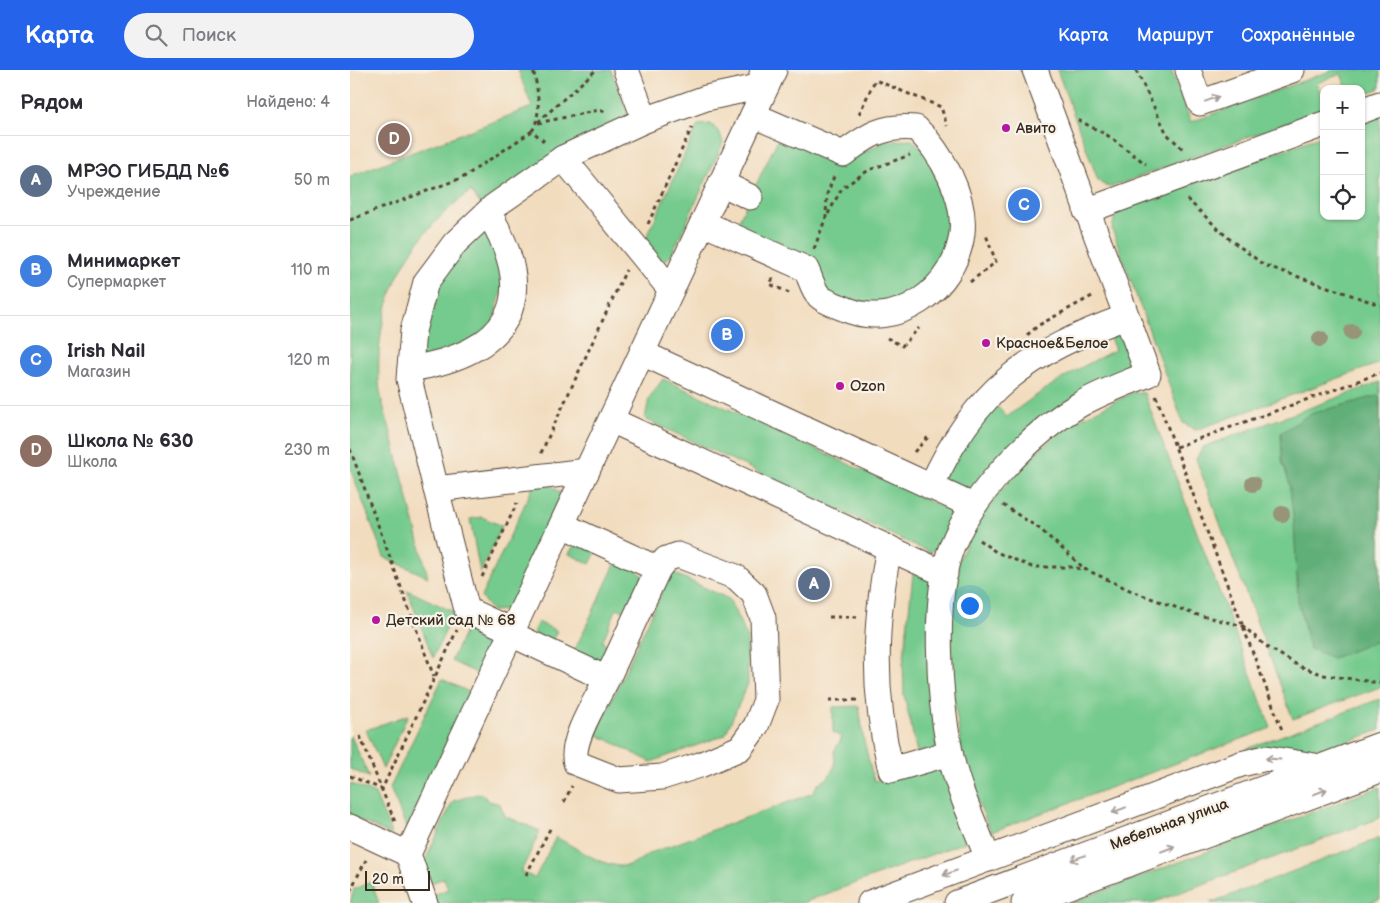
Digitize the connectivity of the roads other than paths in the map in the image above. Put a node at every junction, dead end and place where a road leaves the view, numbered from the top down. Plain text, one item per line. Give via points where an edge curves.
1 (626, 70) edge
2 (1035, 70) edge
3 (1188, 70) edge
4 (1292, 70) edge
5 (767, 75) edge
6 (1380, 104) edge
7 (1365, 110) edge
8 (753, 115) junction
9 (645, 120) junction
10 (1320, 125) edge
11 (563, 158) junction
12 (721, 183) junction
13 (750, 197) dead end
14 (1086, 211) junction
15 (488, 212) junction
16 (703, 222) junction
17 (671, 290) junction
18 (1126, 317) junction
19 (642, 354) junction
20 (410, 369) junction
21 (611, 420) junction
22 (587, 471) junction
23 (931, 487) junction
24 (436, 489) junction
25 (978, 500) junction
26 (562, 526) junction
27 (889, 548) junction
28 (658, 569) junction
29 (945, 574) junction
30 (512, 632) junction
31 (607, 679) junction
32 (1380, 745) edge
33 (950, 753) junction
34 (1321, 767) junction
35 (1380, 770) edge
36 (350, 827) edge
37 (408, 854) junction
38 (988, 859) junction
39 (425, 903) edge
40 (870, 903) edge
41 (957, 903) edge
42 (1024, 903) edge

1 - 9 street
2 - 14 street
3 -> 4 street via 1200,104
5 - 8 street
5 - 9 street
6 - 7 street
8 - 12 street
8 - 16 street via 843,154 879,130 897,126 916,128 941,139 944,165 962,217 958,251 951,266 932,291 908,308 883,315 857,315 819,296 806,269
9 - 11 street
10 - 14 street
11 - 15 street
11 - 17 street
12 - 13 street
12 - 16 street
14 - 18 street
15 - 20 street via 455,243 426,282 413,331
15 - 20 street via 502,236 511,263 514,290 506,317 491,340 469,353 441,364
16 - 17 street
17 - 19 street
18 - 23 street via 1052,348 1016,371 979,404 943,460
18 - 25 street via 1148,374 1079,405 1056,420 1013,458
19 - 21 street
19 - 23 street
20 - 24 street via 409,379
21 - 22 street
21 - 27 street
22 - 24 street
22 - 26 street
23 - 25 street
24 - 30 street via 467,610
25 - 29 street via 951,548
26 - 28 street
26 - 30 street
27 - 29 street
27 - 33 street via 878,616 877,701 891,770
28 - 31 street
28 - 31 street via 666,559 678,555 736,577 754,594 763,618 766,700 756,726 740,748 700,766 662,777 619,780 576,763 573,754
29 - 33 street via 940,664
30 - 31 street
30 - 37 street
32 - 34 street, Мебельная улица
33 - 38 street
34 -> 38 street via 1266,758 1240,764
34 -> 41 street, Мебельная улица
42 -> 35 street, Мебельная улица
36 - 37 street
37 - 39 street
38 -> 40 street

